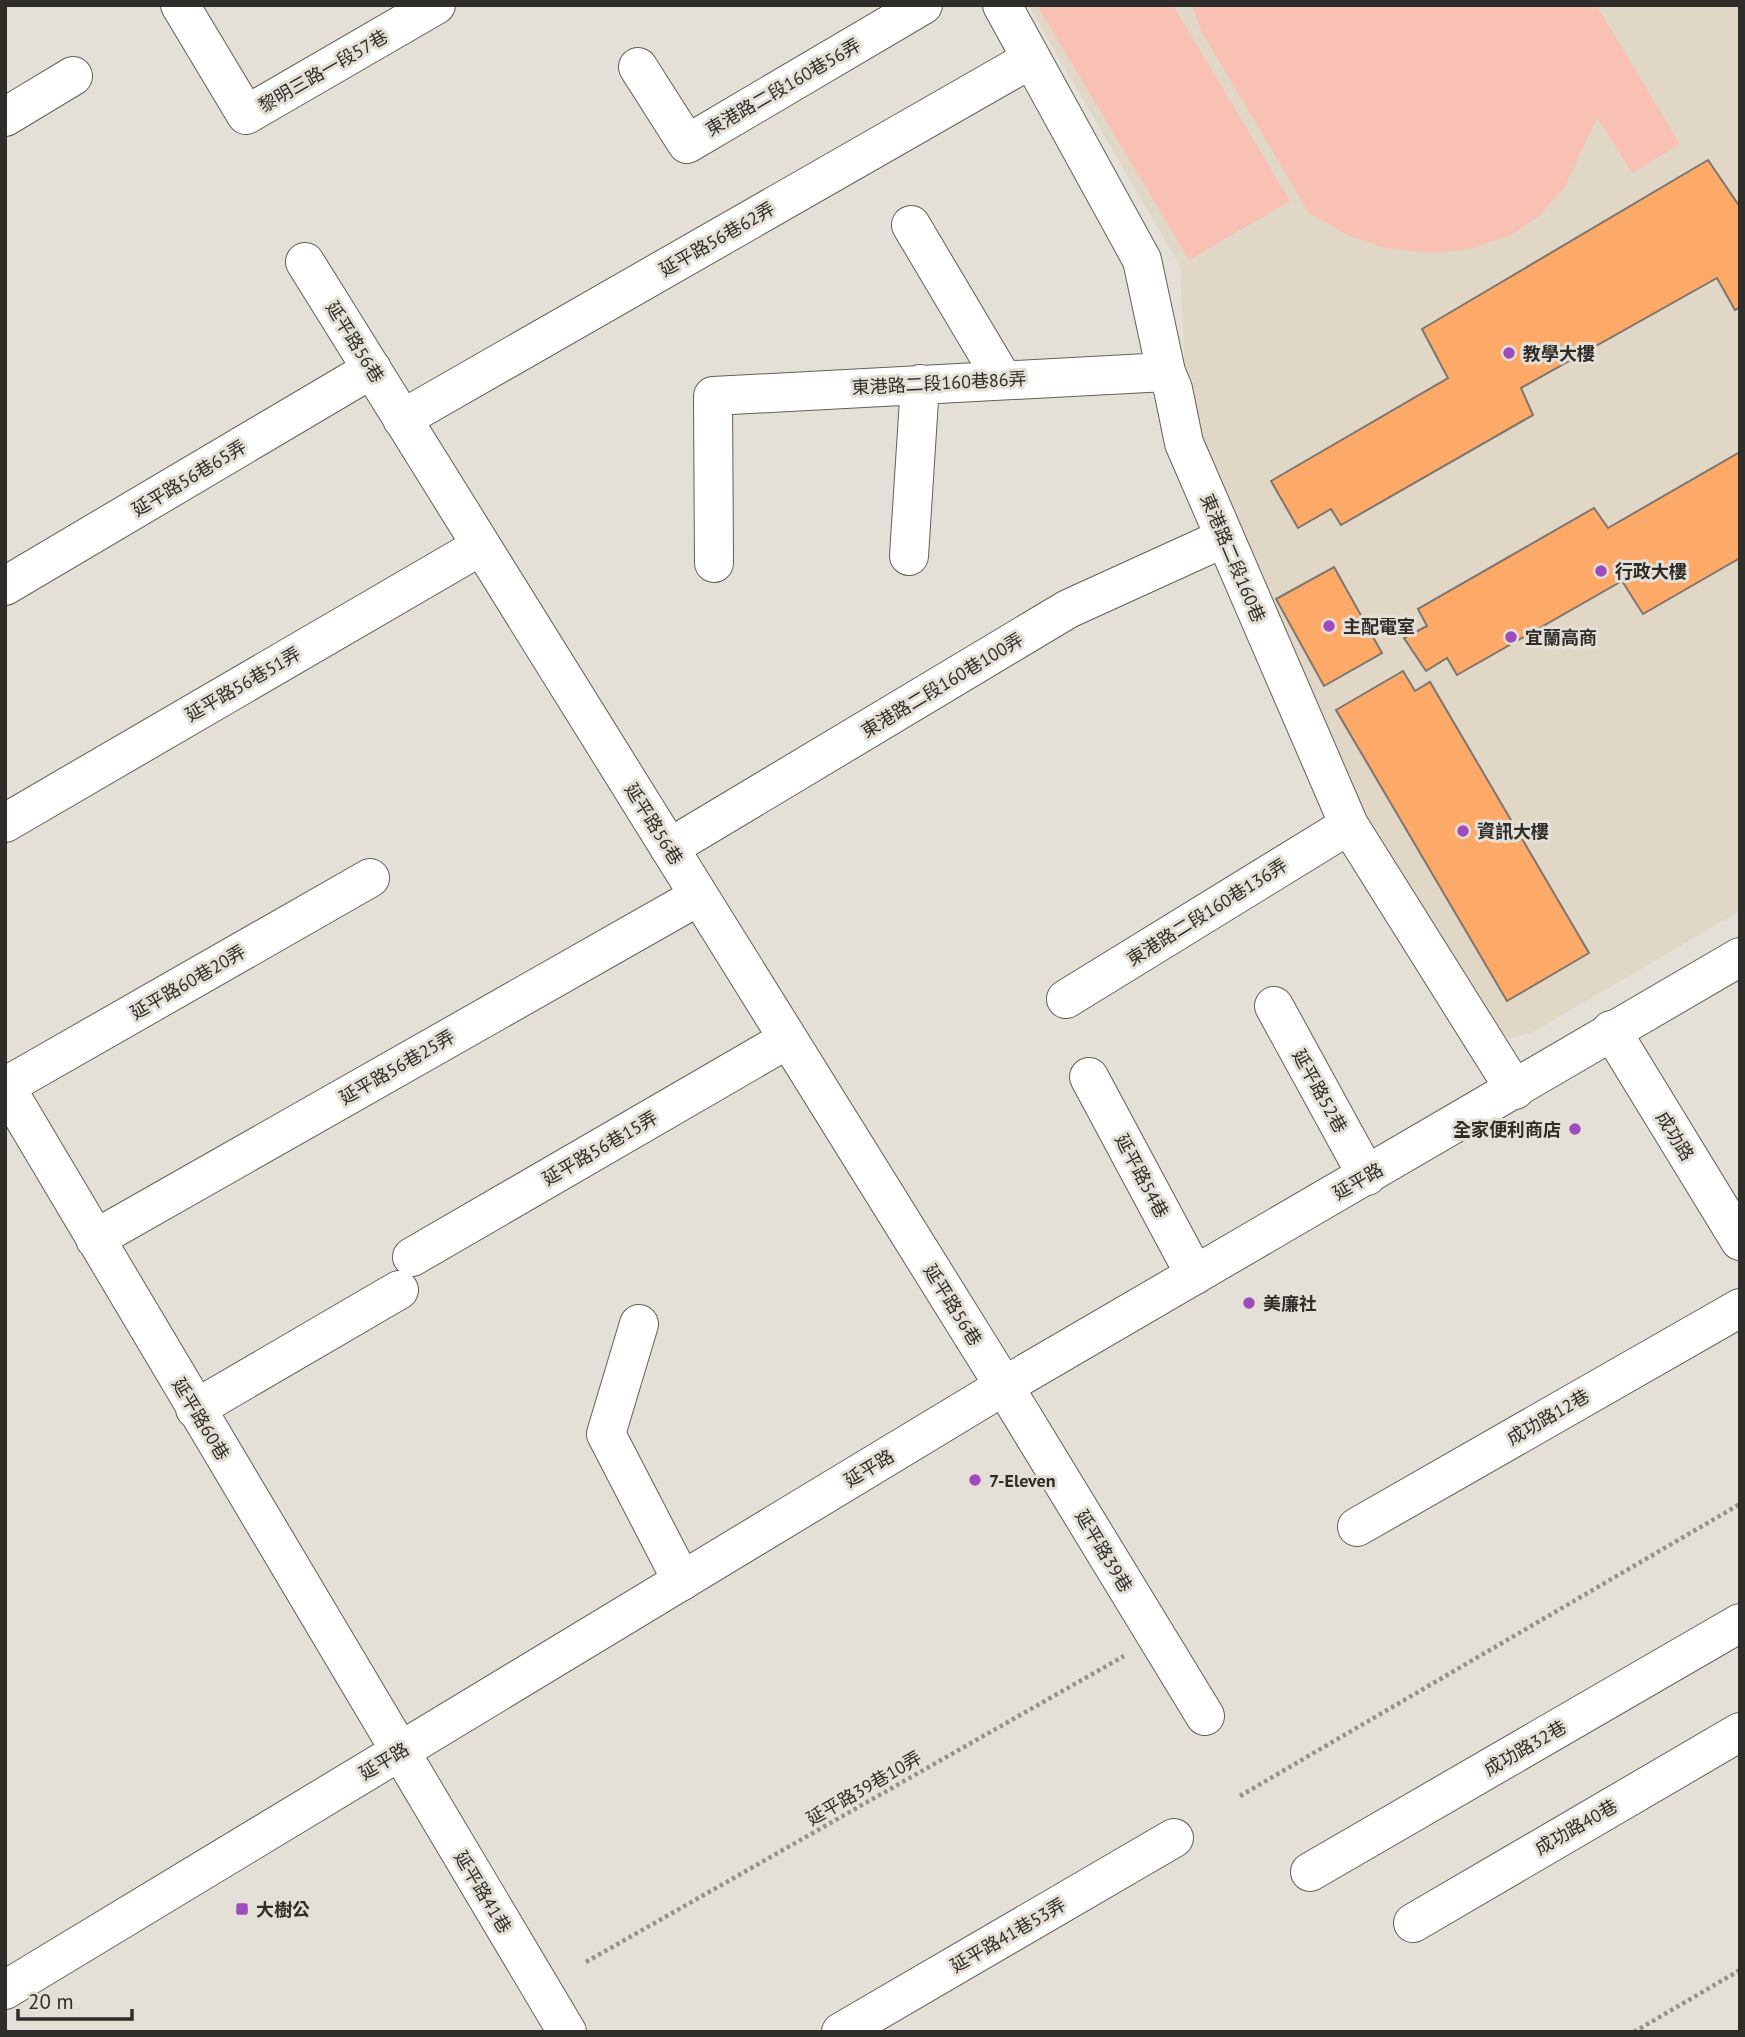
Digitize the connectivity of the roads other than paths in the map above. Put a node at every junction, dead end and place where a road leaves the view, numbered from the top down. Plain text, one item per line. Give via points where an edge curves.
1 (180, 5) edge
2 (436, 5) edge
3 (923, 5) edge
4 (1002, 5) edge
5 (1031, 59) junction
6 (638, 67) dead end
7 (73, 76) dead end
8 (5, 117) edge
9 (911, 225) dead end
10 (305, 262) dead end
11 (372, 369) junction
12 (1166, 372) junction
13 (1003, 380) junction
14 (919, 384) junction
15 (402, 419) junction
16 (1224, 538) junction
17 (481, 546) junction
18 (909, 556) dead end
19 (714, 563) dead end
20 (5, 586) edge
21 (5, 823) edge
22 (1349, 825) junction
23 (669, 848) junction
24 (370, 877) dead end
25 (699, 896) junction
26 (1740, 957) edge
27 (1066, 999) dead end
28 (1273, 1006) dead end
29 (1611, 1030) junction
30 (788, 1039) junction
31 (1088, 1077) dead end
32 (5, 1086) edge
33 (1514, 1090) junction
34 (1367, 1176) junction
35 (95, 1239) junction
36 (1740, 1241) edge
37 (1195, 1275) junction
38 (1740, 1308) edge
39 (639, 1324) dead end
40 (1004, 1386) junction
41 (195, 1409) junction
42 (1357, 1527) dead end
43 (682, 1581) junction
44 (1740, 1623) edge
45 (1205, 1716) dead end
46 (1740, 1732) edge
47 (400, 1751) junction
48 (1174, 1838) dead end
49 (1310, 1872) dead end
50 (1413, 1923) dead end
51 (5, 1990) edge
52 (567, 2032) edge
53 (841, 2032) edge

1 - 2 street, 黎明三路一段57巷 via 246,115
3 - 6 street, 東港路二段160巷56弄 via 687,144
4 - 5 street, 東港路二段160巷
5 - 12 street, 東港路二段160巷 via 1142,260
5 - 15 street, 延平路56巷62弄
7 - 8 street
9 - 13 street
10 - 11 street, 延平路56巷
11 - 15 street, 延平路56巷
11 - 20 street, 延平路56巷65弄
12 - 13 street, 東港路二段160巷86弄
12 - 16 street, 東港路二段160巷 via 1184,443
13 - 14 street, 東港路二段160巷86弄
14 - 18 street
14 - 19 street, 東港路二段160巷86弄 via 713,396
15 - 17 street, 延平路56巷
16 - 22 street, 東港路二段160巷
16 - 23 street, 東港路二段160巷100弄 via 1068,610
17 - 21 street, 延平路56巷51弄
17 - 23 street, 延平路56巷
22 - 27 street, 東港路二段160巷136弄
22 - 33 street, 東港路二段160巷
23 - 25 street, 延平路56巷
24 - 32 street, 延平路60巷20弄
25 - 30 street, 延平路56巷
25 - 35 street, 延平路56巷25弄
26 - 29 street, 延平路
28 - 34 street, 延平路52巷
29 - 33 street, 延平路
29 - 36 street, 成功路
30 - 40 street, 延平路56巷
30 - 41 street, 延平路56巷15弄 via 406,1273
31 - 37 street, 延平路54巷
32 - 35 street, 延平路60巷
33 - 34 street, 延平路
34 - 37 street, 延平路
35 - 41 street, 延平路60巷
37 - 40 street, 延平路
38 - 42 street, 成功路12巷
39 - 43 street via 606,1434
40 - 43 street, 延平路
40 - 45 street, 延平路39巷
41 - 47 street, 延平路60巷
43 - 47 street, 延平路
44 - 49 street, 成功路32巷
46 - 50 street, 成功路40巷
47 - 51 street, 延平路
47 - 52 street, 延平路41巷
48 - 53 street, 延平路41巷53弄

